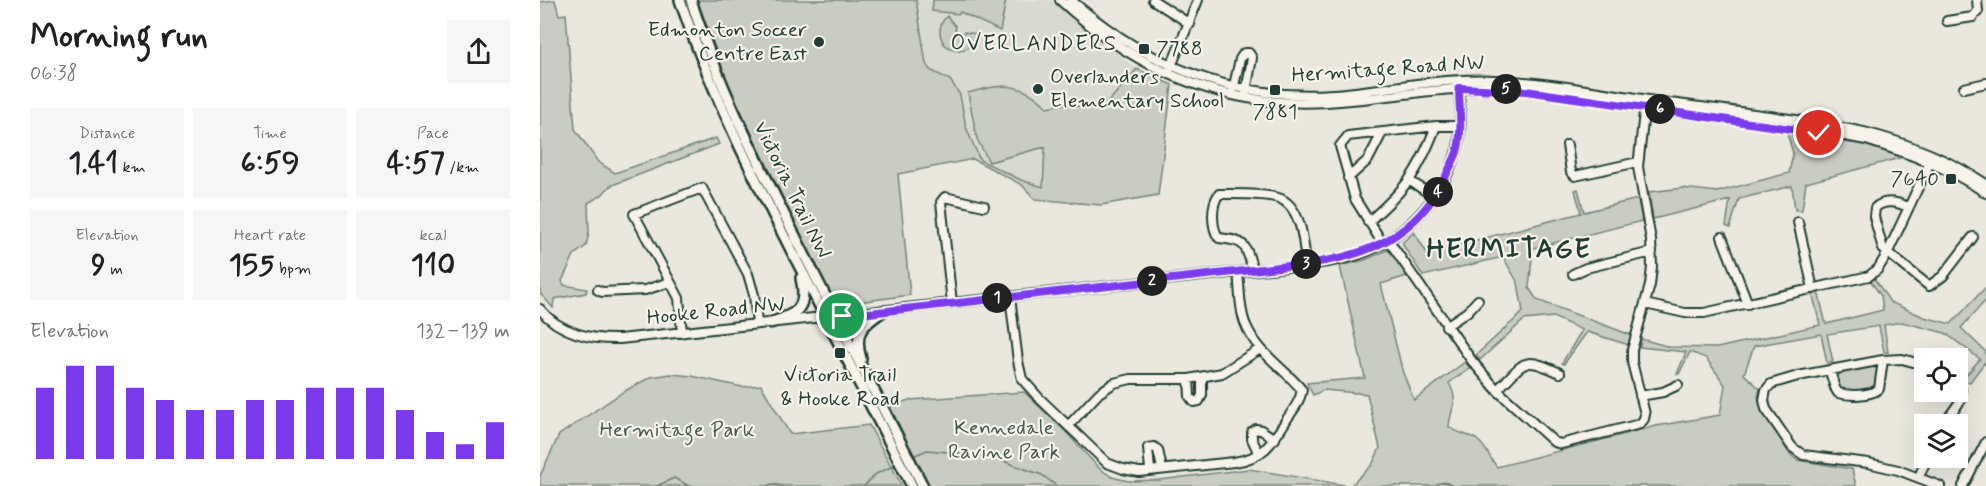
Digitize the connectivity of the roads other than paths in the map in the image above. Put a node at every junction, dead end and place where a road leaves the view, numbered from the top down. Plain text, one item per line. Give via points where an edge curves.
1 (680, 0) edge
2 (693, 0) edge
3 (1060, 0) edge
4 (1071, 0) edge
5 (1153, 0) edge
6 (1198, 0) edge
7 (1977, 0) edge
8 (1947, 21) dead end
9 (1190, 24) junction
10 (1170, 70) junction
11 (1986, 83) edge
12 (1459, 84) junction
13 (1964, 88) dead end
14 (1233, 90) junction
15 (1245, 93) junction
16 (1645, 103) junction
17 (727, 110) junction
18 (1436, 126) junction
19 (1460, 126) junction
20 (1382, 132) junction
21 (1567, 145) dead end
22 (1936, 156) junction
23 (1638, 162) junction
24 (1929, 162) junction
25 (1348, 178) junction
26 (1410, 182) junction
27 (1986, 183) edge
28 (1986, 193) edge
29 (1435, 197) junction
30 (984, 206) dead end
31 (1908, 207) junction
32 (1368, 222) junction
33 (1798, 222) dead end
34 (1722, 237) dead end
35 (1973, 237) dead end
36 (1386, 242) junction
37 (1652, 252) junction
38 (1887, 254) junction
39 (798, 264) junction
40 (1306, 264) junction
41 (1253, 270) junction
42 (1238, 272) junction
43 (1573, 274) dead end
44 (670, 282) junction
45 (1813, 289) junction
46 (598, 290) dead end
47 (1010, 297) junction
48 (1478, 300) dead end
49 (952, 303) junction
50 (1645, 304) junction
51 (1748, 304) junction
52 (884, 311) junction
53 (542, 314) edge
54 (831, 317) junction
55 (770, 323) junction
56 (757, 324) junction
57 (1446, 326) junction
58 (682, 333) junction
59 (1260, 349) junction
60 (1883, 360) junction
61 (1914, 362) edge
62 (1830, 370) junction
63 (1560, 373) dead end
64 (1202, 377) junction
65 (868, 378) junction
66 (1189, 379) junction
67 (1678, 385) dead end
68 (1497, 390) junction
69 (1640, 396) junction
70 (1068, 426) junction
71 (892, 437) junction
72 (1275, 439) junction
73 (1986, 442) edge
74 (1259, 454) junction
75 (1923, 468) edge
76 (1150, 470) junction
77 (1162, 470) junction
78 (1919, 477) junction
79 (912, 486) edge
80 (923, 486) edge
81 (1941, 486) edge
82 (1963, 486) edge

1 - 17 main road, Victoria Trail NW via 703,64
2 - 17 main road, Victoria Trail NW
3 - 10 street, Hermitage Road NW via 1109,41 1138,59
4 - 10 street, Hermitage Road NW via 1100,25
5 - 9 street
6 - 9 street
7 - 8 street via 1977,14
9 - 10 street
10 - 14 street, Hermitage Road NW
11 - 13 street
12 - 15 street, Hermitage Road NW via 1326,102 1278,102
12 - 16 street, Hermitage Road NW
12 - 19 street, Hooke Road NW
14 - 15 street, Hermitage Road NW
14 - 15 street via 1240,59 1244,53 1249,54 1252,58
16 - 22 street, Hermitage Road NW via 1846,129
16 - 23 street
16 - 24 street, Hermitage Road NW via 1849,137
17 - 39 main road, Victoria Trail NW
17 - 54 main road, Victoria Trail NW
18 - 19 street
18 - 20 street
18 - 26 street
19 - 29 street, Hooke Road NW via 1457,152
20 - 25 street via 1368,160
20 - 25 street via 1348,136 1340,146
21 - 23 street via 1575,176
22 - 24 street
22 - 27 street, Hermitage Road NW
23 - 37 street
24 - 28 street, Hermitage Road NW
24 - 31 street
25 - 32 street
26 - 29 street
26 - 32 street
29 - 36 street, Hooke Road NW
30 - 49 street via 945,197 941,202
31 - 38 street
31 - 38 street via 1896,202 1880,203 1875,208 1881,244
32 - 36 street
33 - 45 street
34 - 51 street
35 - 38 street via 1943,276 1929,286
36 - 40 street, Hooke Road NW via 1357,255
36 - 57 street
37 - 43 street
37 - 50 street
38 - 45 street via 1869,276
39 - 54 main road, Victoria Trail NW
39 - 55 main road via 804,292 801,305 790,316
40 - 41 street, Hooke Road NW
40 - 41 street via 1302,228 1282,199 1219,194 1214,200 1214,232 1219,238 1238,240 1245,246
41 - 42 street, Hooke Road NW
42 - 47 street, Hooke Road NW
42 - 59 street via 1244,322
44 - 46 street via 645,290
44 - 56 street via 634,214 702,188 748,274
44 - 58 street via 679,298
45 - 51 street
47 - 49 street, Hooke Road NW
47 - 70 street via 1022,379
48 - 57 street
49 - 52 street, Hooke Road NW
50 - 51 street via 1692,314
50 - 69 street via 1632,354
52 - 54 street, Hooke Road NW
52 - 65 main road via 860,331 858,344
53 - 58 street, Hooke Road NW via 577,334 597,340
54 - 55 street, Hooke Road NW
54 - 65 main road, Victoria Trail NW
54 - 71 main road, Victoria Trail NW
55 - 56 street, Hooke Road NW
56 - 58 street, Hooke Road NW
57 - 68 street
59 - 64 street via 1222,373
59 - 72 street via 1302,390
60 - 61 street
60 - 62 street
60 - 62 street via 1879,389 1873,393 1838,393
62 - 78 street via 1778,381 1766,390 1765,406 1792,447 1806,457 1868,463
63 - 68 street via 1536,362 1526,363
64 - 66 street
64 - 66 street via 1202,395 1194,402
65 - 71 main road, Victoria Trail NW
66 - 70 street via 1114,382
67 - 69 street
68 - 69 street via 1558,444 1640,424 1645,417
70 - 76 street via 1107,463 1123,470
71 - 79 main road, Victoria Trail NW
71 - 80 main road, Victoria Trail NW
72 - 74 street
72 - 74 street via 1261,430 1252,432
73 - 82 street
74 - 77 street via 1249,460
75 - 78 street
76 - 77 street
76 - 77 street via 1148,448 1154,447
78 - 81 street

